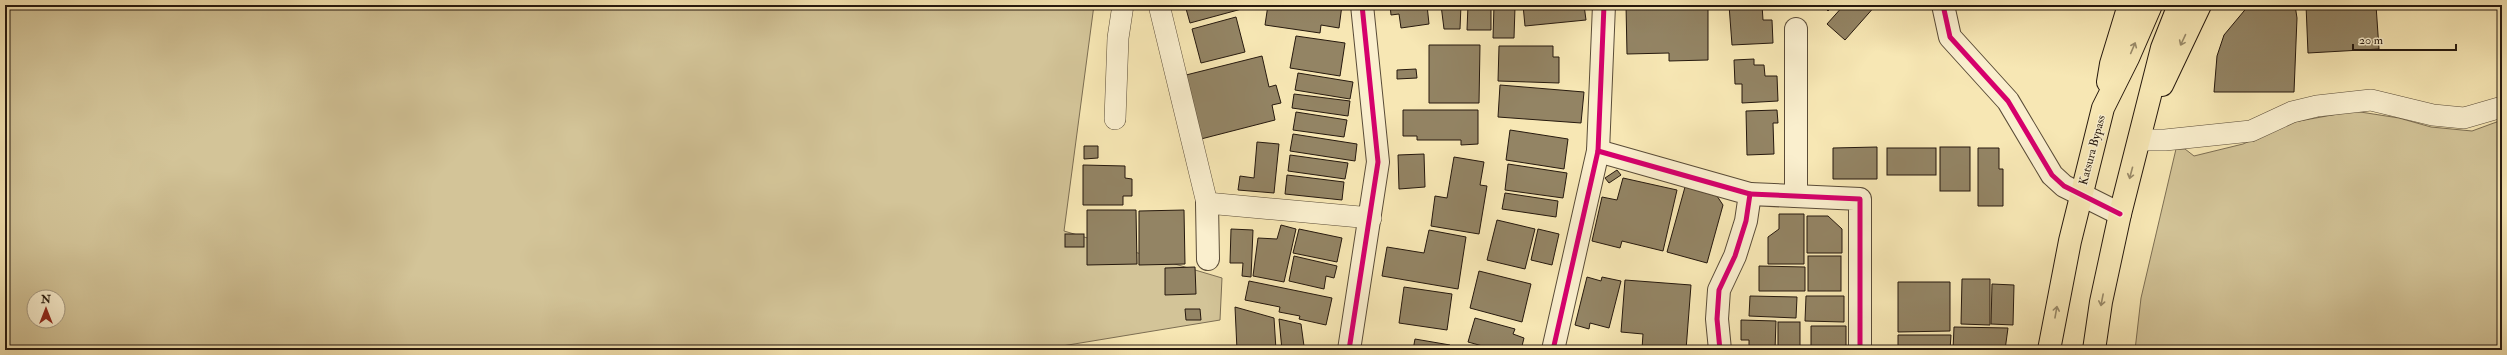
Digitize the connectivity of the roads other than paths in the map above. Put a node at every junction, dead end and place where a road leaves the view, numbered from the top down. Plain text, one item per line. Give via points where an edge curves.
1 (1124, 5) edge
2 (1158, 5) edge
3 (1362, 5) edge
4 (1604, 5) edge
5 (1943, 5) edge
6 (2130, 5) edge
7 (2151, 5) edge
8 (2179, 5) edge
9 (2200, 5) edge
10 (1796, 29) dead end
11 (2502, 107) edge
12 (2103, 108) junction
13 (1115, 119) dead end
14 (2142, 131) junction
15 (1598, 151) junction
16 (1750, 194) junction
17 (1796, 196) junction
18 (2080, 196) junction
19 (1207, 203) junction
20 (2120, 214) junction
21 (1371, 218) junction
22 (1208, 258) dead end
23 (1349, 350) edge
24 (1553, 350) edge
25 (1720, 350) edge
26 (1860, 350) edge
27 (2049, 350) edge
28 (2094, 350) edge

1 - 13 lane via 1118,38
2 - 19 lane
3 - 21 street via 1378,162
4 - 15 street
5 - 18 street via 1950,37 2008,101 2052,175
6 - 12 highway via 2111,64
12 -> 7 highway, Katsura Bypass
8 - 14 highway via 2162,48
9 -> 14 highway
10 - 17 street
11 - 14 lane via 2464,118 2433,115 2370,100 2292,112 2251,131 2165,140
12 - 18 highway, Katsura Bypass
14 -> 20 highway
15 - 16 street
15 - 24 street
16 - 17 street
16 - 25 street via 1746,221 1735,256 1719,290 1717,319
17 - 26 street via 1860,199
18 - 20 street
27 -> 18 highway, Katsura Bypass
19 - 21 lane
19 - 22 street
20 -> 28 highway via 2101,302
21 - 23 street

